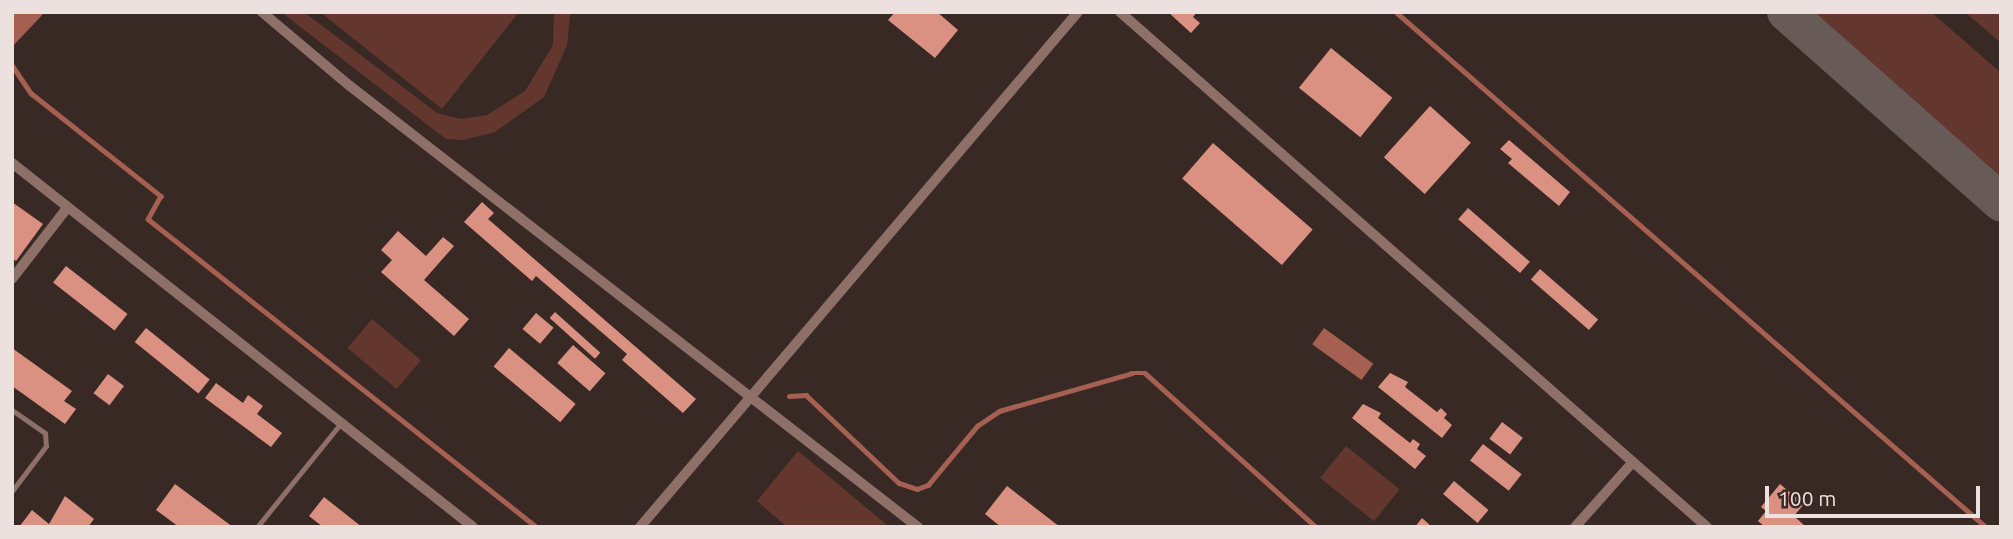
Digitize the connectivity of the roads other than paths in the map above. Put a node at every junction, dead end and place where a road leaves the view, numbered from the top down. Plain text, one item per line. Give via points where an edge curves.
1 (262, 12) edge
2 (1078, 12) edge
3 (1120, 12) edge
4 (12, 163) edge
5 (67, 208) junction
6 (12, 279) edge
7 (752, 395) junction
8 (12, 410) edge
9 (341, 423) junction
10 (1633, 462) junction
11 (12, 491) edge
12 (257, 527) edge
13 (472, 527) edge
14 (640, 527) edge
15 (918, 527) edge
16 (1576, 527) edge
17 (1707, 527) edge

1 - 7 street via 350,86
2 - 7 street
3 - 10 street
4 - 5 street
5 - 6 street
5 - 9 street
7 - 14 street
7 - 15 street
8 - 11 lane via 44,433 46,446
9 - 12 lane
9 - 13 street
10 - 16 street
10 - 17 street

